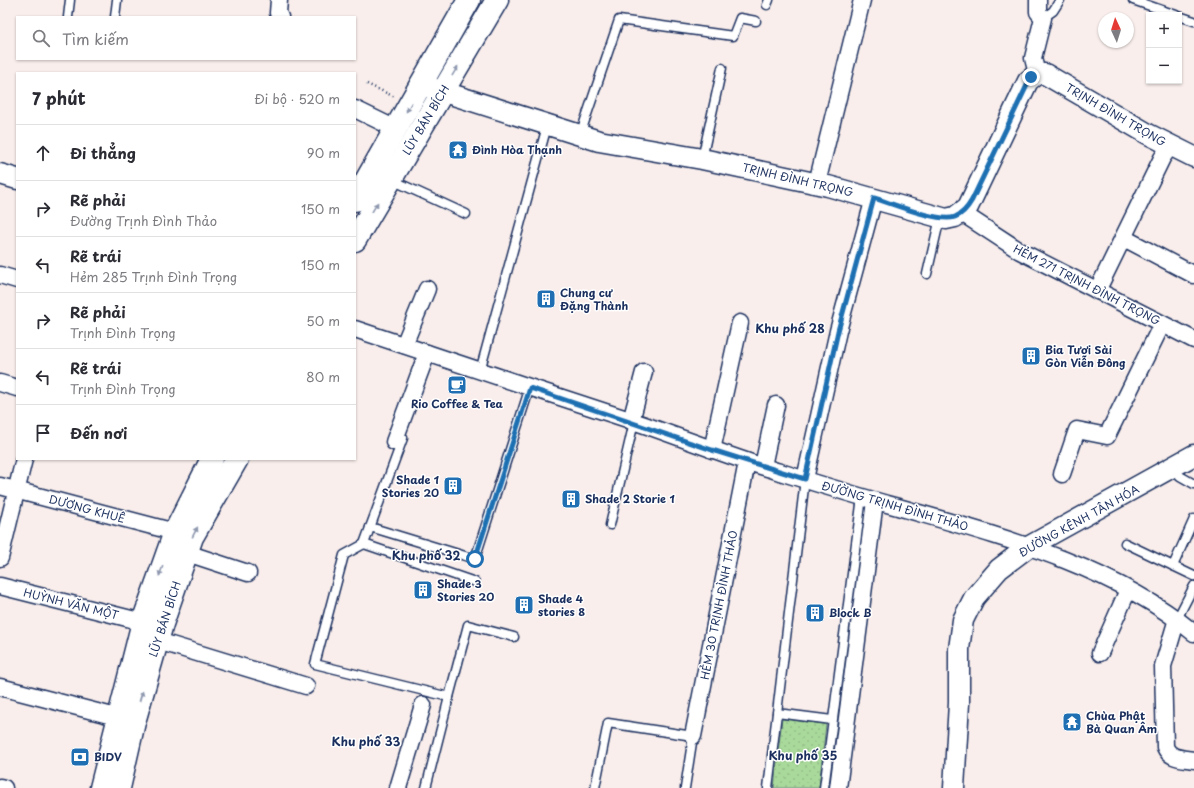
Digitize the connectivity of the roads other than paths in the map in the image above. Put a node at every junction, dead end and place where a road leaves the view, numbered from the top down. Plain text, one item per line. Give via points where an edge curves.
1 (70, 0) edge
2 (117, 0) edge
3 (469, 0) edge
4 (497, 0) edge
5 (862, 0) edge
6 (1038, 0) edge
7 (1060, 0) edge
8 (1133, 0) edge
9 (1167, 12) edge
10 (68, 16) edge
11 (115, 16) edge
12 (1182, 17) edge
13 (1043, 18) junction
14 (756, 21) dead end
15 (1194, 21) edge
16 (722, 68) dead end
17 (1037, 74) junction
18 (422, 85) junction
19 (442, 92) junction
20 (356, 109) edge
21 (547, 126) junction
22 (396, 129) junction
23 (580, 136) junction
24 (1170, 146) junction
25 (1194, 157) edge
26 (702, 158) junction
27 (0, 174) edge
28 (16, 179) edge
29 (391, 180) junction
30 (817, 183) junction
31 (356, 198) edge
32 (874, 198) junction
33 (962, 213) junction
34 (466, 214) dead end
35 (940, 218) junction
36 (356, 238) edge
37 (1124, 238) junction
38 (927, 274) dead end
39 (0, 275) edge
40 (1194, 275) edge
41 (16, 280) edge
42 (427, 289) dead end
43 (1097, 291) junction
44 (740, 323) dead end
45 (1162, 324) junction
46 (356, 329) edge
47 (1194, 340) edge
48 (404, 345) junction
49 (430, 354) junction
50 (480, 371) junction
51 (644, 372) dead end
52 (0, 383) edge
53 (16, 388) edge
54 (530, 388) junction
55 (776, 405) dead end
56 (633, 421) junction
57 (394, 442) dead end
58 (712, 450) junction
59 (1194, 455) edge
60 (24, 460) edge
61 (211, 460) edge
62 (236, 460) edge
63 (747, 462) junction
64 (763, 466) junction
65 (1062, 474) dead end
66 (1189, 477) edge
67 (805, 479) junction
68 (0, 486) edge
69 (17, 491) junction
70 (868, 499) junction
71 (1194, 519) edge
72 (610, 525) dead end
73 (370, 527) junction
74 (175, 532) junction
75 (1125, 543) dead end
76 (364, 544) junction
77 (1034, 549) junction
78 (187, 553) junction
79 (0, 558) edge
80 (1173, 566) junction
81 (248, 573) dead end
82 (1194, 576) edge
83 (475, 582) dead end
84 (0, 586) edge
85 (1194, 586) edge
86 (1128, 590) junction
87 (1177, 619) junction
88 (143, 622) junction
89 (1194, 633) edge
90 (514, 637) dead end
91 (158, 640) junction
92 (1100, 652) dead end
93 (306, 686) dead end
94 (0, 687) edge
95 (448, 697) junction
96 (423, 705) dead end
97 (777, 713) junction
98 (126, 720) junction
99 (832, 720) junction
100 (691, 742) junction
101 (1194, 760) edge
102 (0, 787) edge
103 (4, 788) edge
104 (101, 788) edge
105 (119, 788) edge
106 (398, 788) edge
107 (426, 788) edge
108 (595, 788) edge
109 (685, 788) edge
110 (768, 788) edge
111 (824, 788) edge
112 (838, 788) edge
113 (954, 788) edge
114 (964, 788) edge

1 - 10 lane
2 - 11 lane
3 - 18 main road, LŨY BÁN BÍCH
19 -> 4 main road, LŨY BÁN BÍCH
5 - 30 street
6 - 13 street via 1038,12
7 - 13 lane via 1053,11
8 - 9 lane
12 - 15 lane
13 - 17 street via 1033,58
14 - 23 lane via 740,18 733,36 619,20
16 - 26 lane
17 - 24 street, TRỊNH ĐÌNH TRỌNG via 1044,74
17 - 33 street via 1028,81 972,200
18 - 19 street, TRỊNH ĐÌNH TRỌNG
18 -> 22 main road, LŨY BÁN BÍCH
19 - 21 street, TRỊNH ĐÌNH TRỌNG
19 - 29 main road, LŨY BÁN BÍCH
20 - 22 street
21 - 23 street, TRỊNH ĐÌNH TRỌNG
21 - 50 lane
22 - 31 main road, LŨY BÁN BÍCH
23 - 26 street, TRỊNH ĐÌNH TRỌNG
24 - 25 street, TRỊNH ĐÌNH TRỌNG
24 - 37 street
26 - 30 street, TRỊNH ĐÌNH TRỌNG
27 - 28 street
29 - 34 lane
36 -> 29 main road, LŨY BÁN BÍCH
30 - 32 street, TRỊNH ĐÌNH TRỌNG
32 - 35 street, TRỊNH ĐÌNH TRỌNG
32 - 67 street via 838,331
33 - 35 street, TRỊNH ĐÌNH TRỌNG via 954,217
33 - 43 street, HẺM 271 TRỊNH ĐÌNH TRỌNG via 1020,252
35 - 38 lane
37 - 40 street
37 - 43 street
39 - 41 street
42 - 48 street
43 - 45 street, HẺM 271 TRỊNH ĐÌNH TRỌNG
44 - 58 street
45 - 47 street, HẺM 271 TRỊNH ĐÌNH TRỌNG
45 - 65 street via 1107,436 1077,430
46 - 48 street, ĐƯỜNG TRỊNH ĐÌNH THẢO
48 - 49 street, ĐƯỜNG TRỊNH ĐÌNH THẢO
49 - 50 street, ĐƯỜNG TRỊNH ĐÌNH THẢO
49 - 57 street
49 - 73 lane
50 - 54 street, ĐƯỜNG TRỊNH ĐÌNH THẢO
51 - 56 street
52 - 53 street
54 - 56 street, ĐƯỜNG TRỊNH ĐÌNH THẢO
54 - 73 lane via 475,559
55 - 64 street
56 - 58 street, ĐƯỜNG TRỊNH ĐÌNH THẢO
56 - 72 lane
58 - 63 street, ĐƯỜNG TRỊNH ĐÌNH THẢO
59 - 77 street, ĐƯỜNG KÊNH TÂN HÓA
60 - 69 street
61 - 74 main road, LŨY BÁN BÍCH
78 -> 62 main road, LŨY BÁN BÍCH via 192,537
63 - 64 street, ĐƯỜNG TRỊNH ĐÌNH THẢO
63 - 100 street, HẺM 30 TRỊNH ĐÌNH THẢO
64 - 67 street, ĐƯỜNG TRỊNH ĐÌNH THẢO
66 - 77 street, ĐƯỜNG KÊNH TÂN HÓA
67 - 70 street, ĐƯỜNG TRỊNH ĐÌNH THẢO
67 - 97 lane
68 - 69 street, DƯƠNG KHUÊ
69 - 74 street, DƯƠNG KHUÊ
69 - 79 street
70 - 77 street, ĐƯỜNG TRỊNH ĐÌNH THẢO via 994,534
70 - 99 lane
70 - 112 street
71 - 80 lane
73 - 76 lane
74 -> 88 main road, LŨY BÁN BÍCH
75 - 80 lane
76 - 83 lane
76 - 95 lane via 344,555 315,664
77 - 86 street, ĐƯỜNG TRỊNH ĐÌNH THẢO
77 - 113 street, ĐƯỜNG KÊNH TÂN HÓA via 999,570 974,598 963,620 959,649
77 - 114 street, ĐƯỜNG KÊNH TÂN HÓA via 982,605 974,623 969,649
78 - 81 street
78 - 91 main road, LŨY BÁN BÍCH
80 - 82 lane
84 - 88 street, HUỲNH VĂN MỘT
85 - 87 lane
86 - 87 street, ĐƯỜNG TRỊNH ĐÌNH THẢO
86 - 92 street
87 - 89 street, ĐƯỜNG TRỊNH ĐÌNH THẢO
87 - 101 street via 1163,666 1165,747 1168,754
88 - 98 main road, LŨY BÁN BÍCH
90 - 95 lane via 468,625
91 - 93 street
98 -> 91 main road, LŨY BÁN BÍCH
94 - 98 street
95 - 107 lane
96 - 106 street
97 - 99 lane
97 - 110 lane
98 - 104 main road, LŨY BÁN BÍCH
98 - 105 main road, LŨY BÁN BÍCH
99 - 111 lane
100 - 108 lane via 608,723
100 - 109 lane
102 - 103 street

